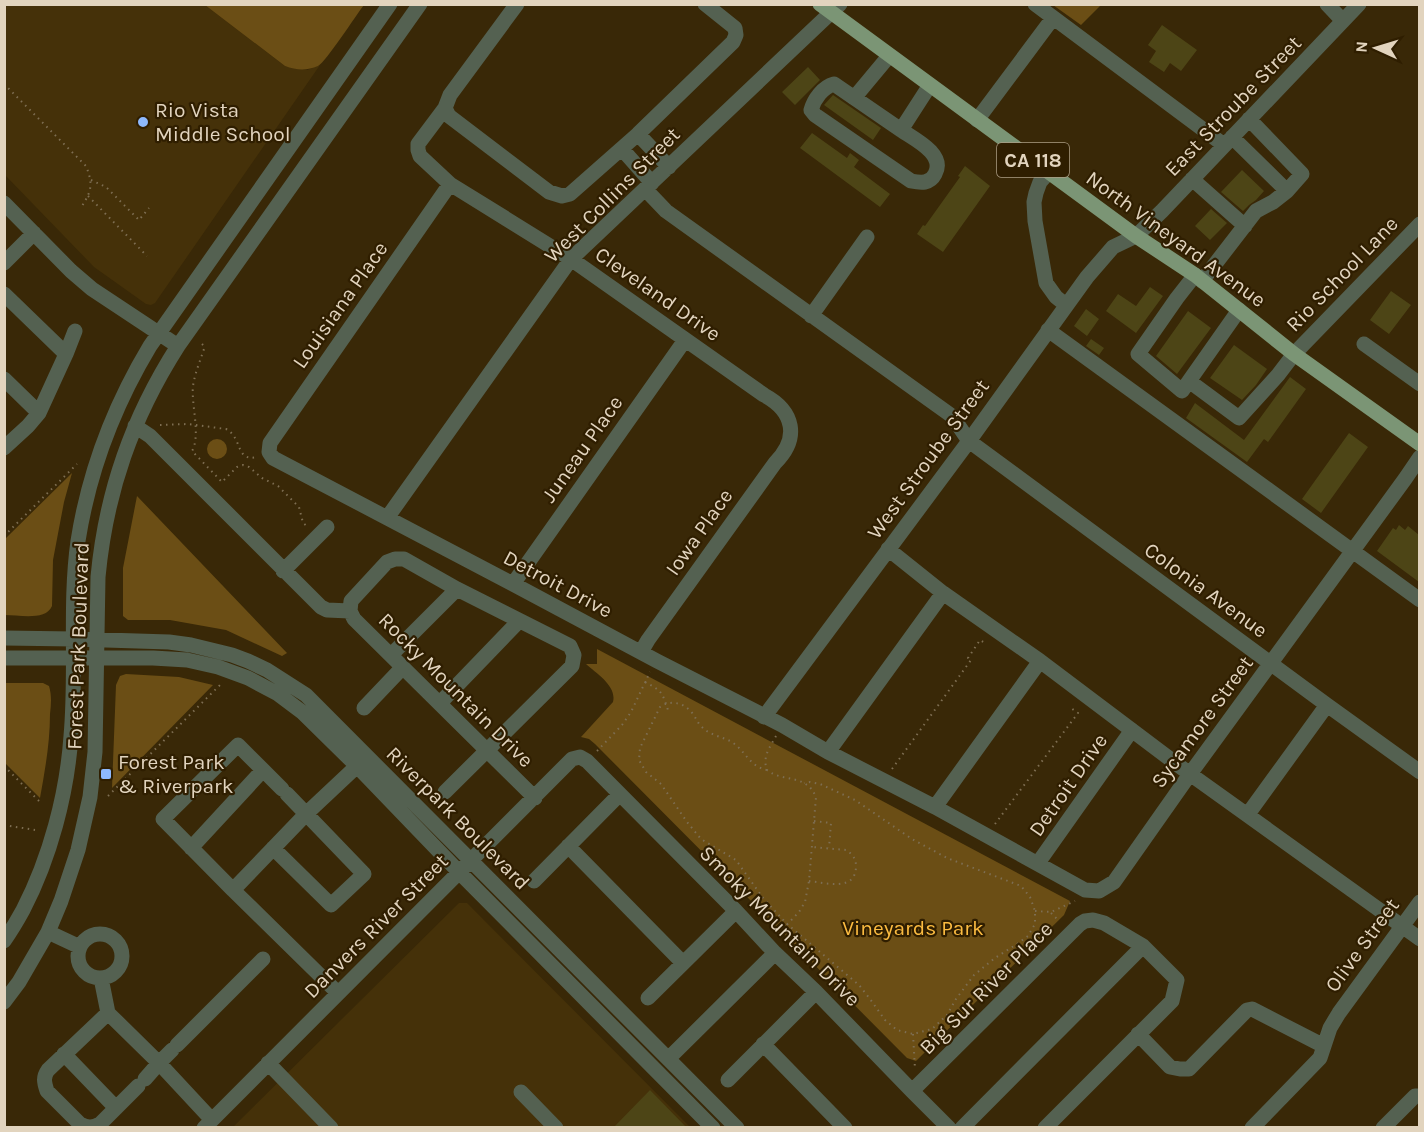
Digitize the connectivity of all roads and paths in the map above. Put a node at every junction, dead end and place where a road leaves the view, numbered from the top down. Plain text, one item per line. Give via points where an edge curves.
1 (390, 4) edge
2 (420, 4) edge
3 (517, 4) edge
4 (705, 4) edge
5 (1035, 4) edge
6 (1327, 4) edge
7 (1359, 4) edge
8 (830, 7) edge
9 (1053, 18) junction
10 (1343, 21) junction
11 (890, 56) junction
12 (4, 84) edge
13 (930, 85) junction
14 (854, 98) junction
15 (446, 108) junction
16 (1249, 119) junction
17 (977, 120) junction
18 (901, 130) junction
19 (638, 134) junction
20 (1228, 141) junction
21 (622, 149) junction
22 (669, 166) junction
23 (1049, 172) junction
24 (1192, 179) junction
25 (91, 180) junction
26 (450, 184) junction
27 (648, 186) junction
28 (1287, 191) junction
29 (88, 196) junction
30 (4, 203) edge
31 (82, 206) dead end
32 (149, 208) dead end
33 (1419, 224) edge
34 (1245, 226) junction
35 (34, 233) junction
36 (1136, 236) junction
37 (867, 237) dead end
38 (147, 256) dead end
39 (571, 259) junction
40 (4, 263) edge
41 (1198, 278) junction
42 (4, 294) edge
43 (1066, 305) junction
44 (1239, 310) junction
45 (811, 316) junction
46 (1048, 330) junction
47 (75, 331) dead end
48 (158, 333) junction
49 (685, 339) junction
50 (202, 344) dead end
51 (1364, 344) dead end
52 (178, 346) junction
53 (66, 354) junction
54 (1294, 354) junction
55 (4, 379) edge
56 (1189, 381) junction
57 (1419, 384) edge
58 (39, 413) junction
59 (195, 425) junction
60 (135, 426) junction
61 (154, 426) dead end
62 (790, 436) joint
63 (969, 441) junction
64 (1419, 444) edge
65 (4, 448) edge
66 (269, 452) junction
67 (1419, 457) edge
68 (77, 464) dead end
69 (387, 518) junction
70 (327, 527) dead end
71 (312, 531) dead end
72 (4, 536) edge
73 (888, 549) junction
74 (1353, 550) junction
75 (284, 571) junction
76 (513, 584) junction
77 (457, 589) junction
78 (944, 593) junction
79 (1419, 600) edge
80 (350, 610) junction
81 (519, 621) junction
82 (4, 638) edge
83 (74, 639) junction
84 (97, 640) junction
85 (985, 643) dead end
86 (641, 652) junction
87 (391, 655) junction
88 (96, 657) junction
89 (4, 658) edge
90 (74, 658) junction
91 (657, 661) junction
92 (1040, 661) junction
93 (1271, 664) junction
94 (403, 667) junction
95 (645, 682) junction
96 (222, 684) dead end
97 (440, 703) junction
98 (666, 703) junction
99 (1326, 705) junction
100 (364, 708) dead end
101 (1071, 708) dead end
102 (668, 710) dead end
103 (764, 717) junction
104 (782, 725) junction
105 (1132, 730) junction
106 (488, 750) junction
107 (828, 752) junction
108 (583, 759) junction
109 (4, 766) edge
110 (357, 766) junction
111 (892, 769) dead end
112 (263, 770) junction
113 (767, 770) junction
114 (1419, 772) edge
115 (1190, 774) junction
116 (804, 783) junction
117 (445, 792) dead end
118 (619, 795) junction
119 (108, 796) dead end
120 (535, 798) junction
121 (42, 804) dead end
122 (935, 807) junction
123 (307, 813) junction
124 (1248, 814) junction
125 (814, 821) junction
126 (995, 824) dead end
127 (4, 825) edge
128 (35, 831) dead end
129 (568, 846) junction
130 (812, 847) junction
131 (191, 848) junction
132 (273, 848) junction
133 (829, 849) junction
134 (471, 860) junction
135 (1038, 863) junction
136 (459, 872) junction
137 (534, 881) dead end
138 (808, 881) junction
139 (232, 890) junction
140 (1092, 891) junction
141 (1419, 902) edge
142 (1035, 910) junction
143 (736, 911) junction
144 (1051, 912) junction
145 (1059, 921) dead end
146 (788, 924) junction
147 (1402, 926) junction
148 (48, 932) junction
149 (283, 939) junction
150 (1419, 939) edge
151 (4, 941) edge
152 (1143, 946) junction
153 (80, 947) junction
154 (771, 949) junction
155 (683, 963) junction
156 (101, 978) junction
157 (816, 992) junction
158 (338, 993) junction
159 (648, 998) dead end
160 (4, 1002) edge
161 (108, 1013) junction
162 (913, 1034) junction
163 (1138, 1034) junction
164 (763, 1044) junction
165 (1324, 1046) junction
166 (64, 1054) junction
167 (669, 1058) junction
168 (159, 1063) junction
169 (268, 1063) junction
170 (915, 1074) dead end
171 (728, 1080) dead end
172 (912, 1091) junction
173 (521, 1092) dead end
174 (1419, 1096) edge
175 (116, 1108) junction
176 (208, 1124) edge
177 (331, 1128) edge
178 (556, 1128) edge
179 (713, 1128) edge
180 (737, 1128) edge
181 (845, 1128) edge
182 (949, 1128) edge
183 (962, 1128) edge
184 (1045, 1128) edge
185 (1252, 1128) edge
186 (1383, 1128) edge

1 - 48 street, Forest Park Boulevard
2 - 52 street, Forest Park Boulevard
3 - 15 street via 450,95
4 - 19 street via 735,28 733,42
5 - 9 street
6 - 10 street
7 - 10 street, East Stroube Street
8 - 11 main road, North Vineyard Avenue / CA 118
8 - 22 street, West Collins Street
9 - 17 street
9 - 20 street
10 - 16 street, East Stroube Street
11 - 13 main road, North Vineyard Avenue / CA 118
11 - 14 street
12 - 25 path via 86,166
13 - 17 main road, North Vineyard Avenue / CA 118
13 - 18 street
14 - 18 street
14 - 18 street via 834,84 827,86 811,110 911,181 923,183 932,179 938,169 937,160 926,146
15 - 21 street via 449,116 467,130 549,192 562,196 570,194
15 - 26 street, Cleveland Drive via 418,144 418,150 424,161
16 - 20 street, East Stroube Street
16 - 28 street via 1302,174
17 - 23 main road, North Vineyard Avenue / CA 118
19 - 21 street
19 - 22 street
20 - 24 street, East Stroube Street
20 - 28 street
21 - 27 street, Colonia Avenue
22 - 27 street, West Collins Street
23 - 36 main road, North Vineyard Avenue / CA 118
23 - 43 street via 1036,193 1035,221 1046,283
24 - 34 street
24 - 36 street, East Stroube Street
25 - 29 path
25 - 32 path via 106,187 139,220
26 - 39 street, Cleveland Drive
26 - 66 street, Louisiana Place via 270,444
27 - 39 street, West Collins Street
27 - 45 street, Colonia Avenue via 666,211
28 - 34 street via 1256,211
29 - 31 path
29 - 38 path
30 - 35 street
33 - 54 street, Rio School Lane
34 - 41 street
35 - 40 street
35 - 48 street via 92,289
36 - 41 main road, North Vineyard Avenue / CA 118
36 - 43 street, West Stroube Street via 1113,247
37 - 45 street
39 - 49 street, Cleveland Drive
39 - 69 street, West Collins Street
41 - 44 main road, North Vineyard Avenue / CA 118
41 - 56 street via 1177,298 1138,354 1182,392
42 - 53 street
43 - 46 street, West Stroube Street
44 - 54 main road, North Vineyard Avenue / CA 118
44 - 56 street
45 - 63 street, Colonia Avenue via 952,416
46 - 63 street, West Stroube Street
46 - 74 street
47 - 53 street
48 - 52 street
48 - 83 street, Forest Park Boulevard via 123,395 90,482 75,568
49 - 62 street, Cleveland Drive via 776,401 789,419
49 - 76 street, Juneau Place
50 - 59 path via 204,350 193,387
51 - 57 street
52 - 60 street, Forest Park Boulevard
53 - 58 street
54 - 56 street, Rio School Lane via 1239,418
54 - 64 main road, North Vineyard Avenue / CA 118
55 - 58 street
58 - 65 street
59 - 61 path
59 - 66 path via 230,431 245,456 254,458
59 - 71 path via 197,441 192,451 222,482 237,467 249,467 278,486 299,507 303,522
60 - 75 street via 150,436
60 - 84 street, Forest Park Boulevard via 116,477 105,526 98,577
62 - 86 street, Iowa Place via 784,452
63 - 73 street, West Stroube Street
63 - 93 street, Colonia Avenue
66 - 69 street, Detroit Drive via 273,458
67 - 74 street, Sycamore Street
68 - 72 path
69 - 76 street, Detroit Drive
70 - 75 street
73 - 78 street
73 - 103 street, West Stroube Street
74 - 79 street
74 - 93 street, Sycamore Street
75 - 80 street via 321,607
76 - 86 street, Detroit Drive
77 - 80 street via 404,559 395,559 387,562 351,601
77 - 81 street
77 - 87 street
78 - 92 street
78 - 107 street
80 - 87 street, Rocky Mountain Drive via 354,619
81 - 97 street
81 - 106 street via 570,646 574,655 572,666
82 - 83 street, Riverpark Boulevard
83 - 84 street, Riverpark Boulevard
83 - 90 street, Forest Park Boulevard
84 - 88 street, Forest Park Boulevard
84 - 134 street, Riverpark Boulevard via 191,645 232,655 267,670 306,695
85 - 111 path via 980,640 968,658 971,660
86 - 91 street, Detroit Drive
87 - 94 street, Rocky Mountain Drive
88 - 90 street, Riverpark Boulevard
88 - 110 street, Riverpark Boulevard via 187,660 248,678 302,712
88 - 148 street, Forest Park Boulevard via 95,752 90,797 78,850
89 - 90 street, Riverpark Boulevard
90 - 151 street, Forest Park Boulevard via 66,782 39,875
91 - 95 path
91 - 103 street, Detroit Drive
92 - 105 street
92 - 122 street
93 - 99 street, Colonia Avenue
93 - 115 street, Sycamore Street
94 - 97 street, Rocky Mountain Drive
94 - 100 street
95 - 98 path via 663,694
95 - 108 path via 622,725
96 - 119 path
97 - 106 street, Rocky Mountain Drive
98 - 102 path
98 - 113 path via 676,702 692,711 699,725 731,741 758,768
98 - 146 path via 660,707 640,748 639,760 701,839 736,860 763,898
99 - 114 street, Colonia Avenue
99 - 124 street
101 - 126 path via 1078,713
103 - 104 street, Detroit Drive
104 - 107 street, Detroit Drive
104 - 113 path via 766,754
105 - 115 street
105 - 135 street, Detroit Drive
106 - 117 street
106 - 120 street, Rocky Mountain Drive
107 - 122 street, Detroit Drive
108 - 118 street, Smoky Mountain Drive
108 - 120 street, Danvers River Street via 572,759
109 - 121 path
110 - 123 street
110 - 136 street, Riverpark Boulevard
112 - 123 street
112 - 131 street
112 - 131 street via 238,745 163,819
113 - 116 path
115 - 124 street
115 - 140 street, Sycamore Street via 1114,882
116 - 125 path via 816,797
116 - 142 path via 820,784 855,800 947,858 1021,886
118 - 129 street
118 - 143 street, Smoky Mountain Drive
120 - 134 street, Danvers River Street
122 - 135 street, Detroit Drive
123 - 132 street
123 - 132 street via 364,874 331,905
124 - 147 street
125 - 130 path
125 - 133 path via 831,823
127 - 128 path
129 - 137 street
129 - 155 street
130 - 133 path
130 - 138 path
131 - 139 street
132 - 139 street
133 - 138 path via 851,853 856,864 852,880 841,884
134 - 136 street, Danvers River Street
134 - 167 street, Riverpark Boulevard
135 - 140 street, Detroit Drive
136 - 158 street, Danvers River Street
136 - 179 street, Riverpark Boulevard
138 - 146 path via 805,902
139 - 149 street
140 - 144 path
141 - 147 street, Olive Street
142 - 144 path
142 - 162 path via 1035,924 1028,936 974,975 947,1015 932,1029
143 - 154 street, Smoky Mountain Drive
143 - 155 street
144 - 145 path
146 - 154 path
146 - 162 path via 859,985 885,1020 897,1030
147 - 150 street
147 - 165 street, Olive Street via 1339,1013
148 - 153 street
148 - 160 street, Forest Park Boulevard
149 - 158 street
149 - 168 street
152 - 163 street via 1177,980 1172,1001
152 - 172 street, Big Sur River Place via 1104,923 1089,920 1080,924
152 - 183 street
153 - 156 street via 82,969
153 - 156 street via 96,935 116,941 121,960 114,972
154 - 157 street, Smoky Mountain Drive
154 - 167 street
155 - 159 street
156 - 161 street
157 - 164 street
157 - 172 street, Smoky Mountain Drive
158 - 169 street, Danvers River Street
161 - 166 street
161 - 168 street
162 - 170 path
163 - 165 street via 1170,1067 1180,1070 1190,1069 1252,1009
163 - 184 street
164 - 171 street
164 - 181 street
165 - 185 street, Olive Street via 1320,1058
166 - 175 street
166 - 175 street via 45,1075 47,1091 86,1127 100,1124
167 - 180 street, Riverpark Boulevard
168 - 175 street
168 - 176 street
169 - 176 street, Danvers River Street
169 - 177 street
172 - 182 street, Smoky Mountain Drive
173 - 178 street
174 - 186 street via 1414,1096

